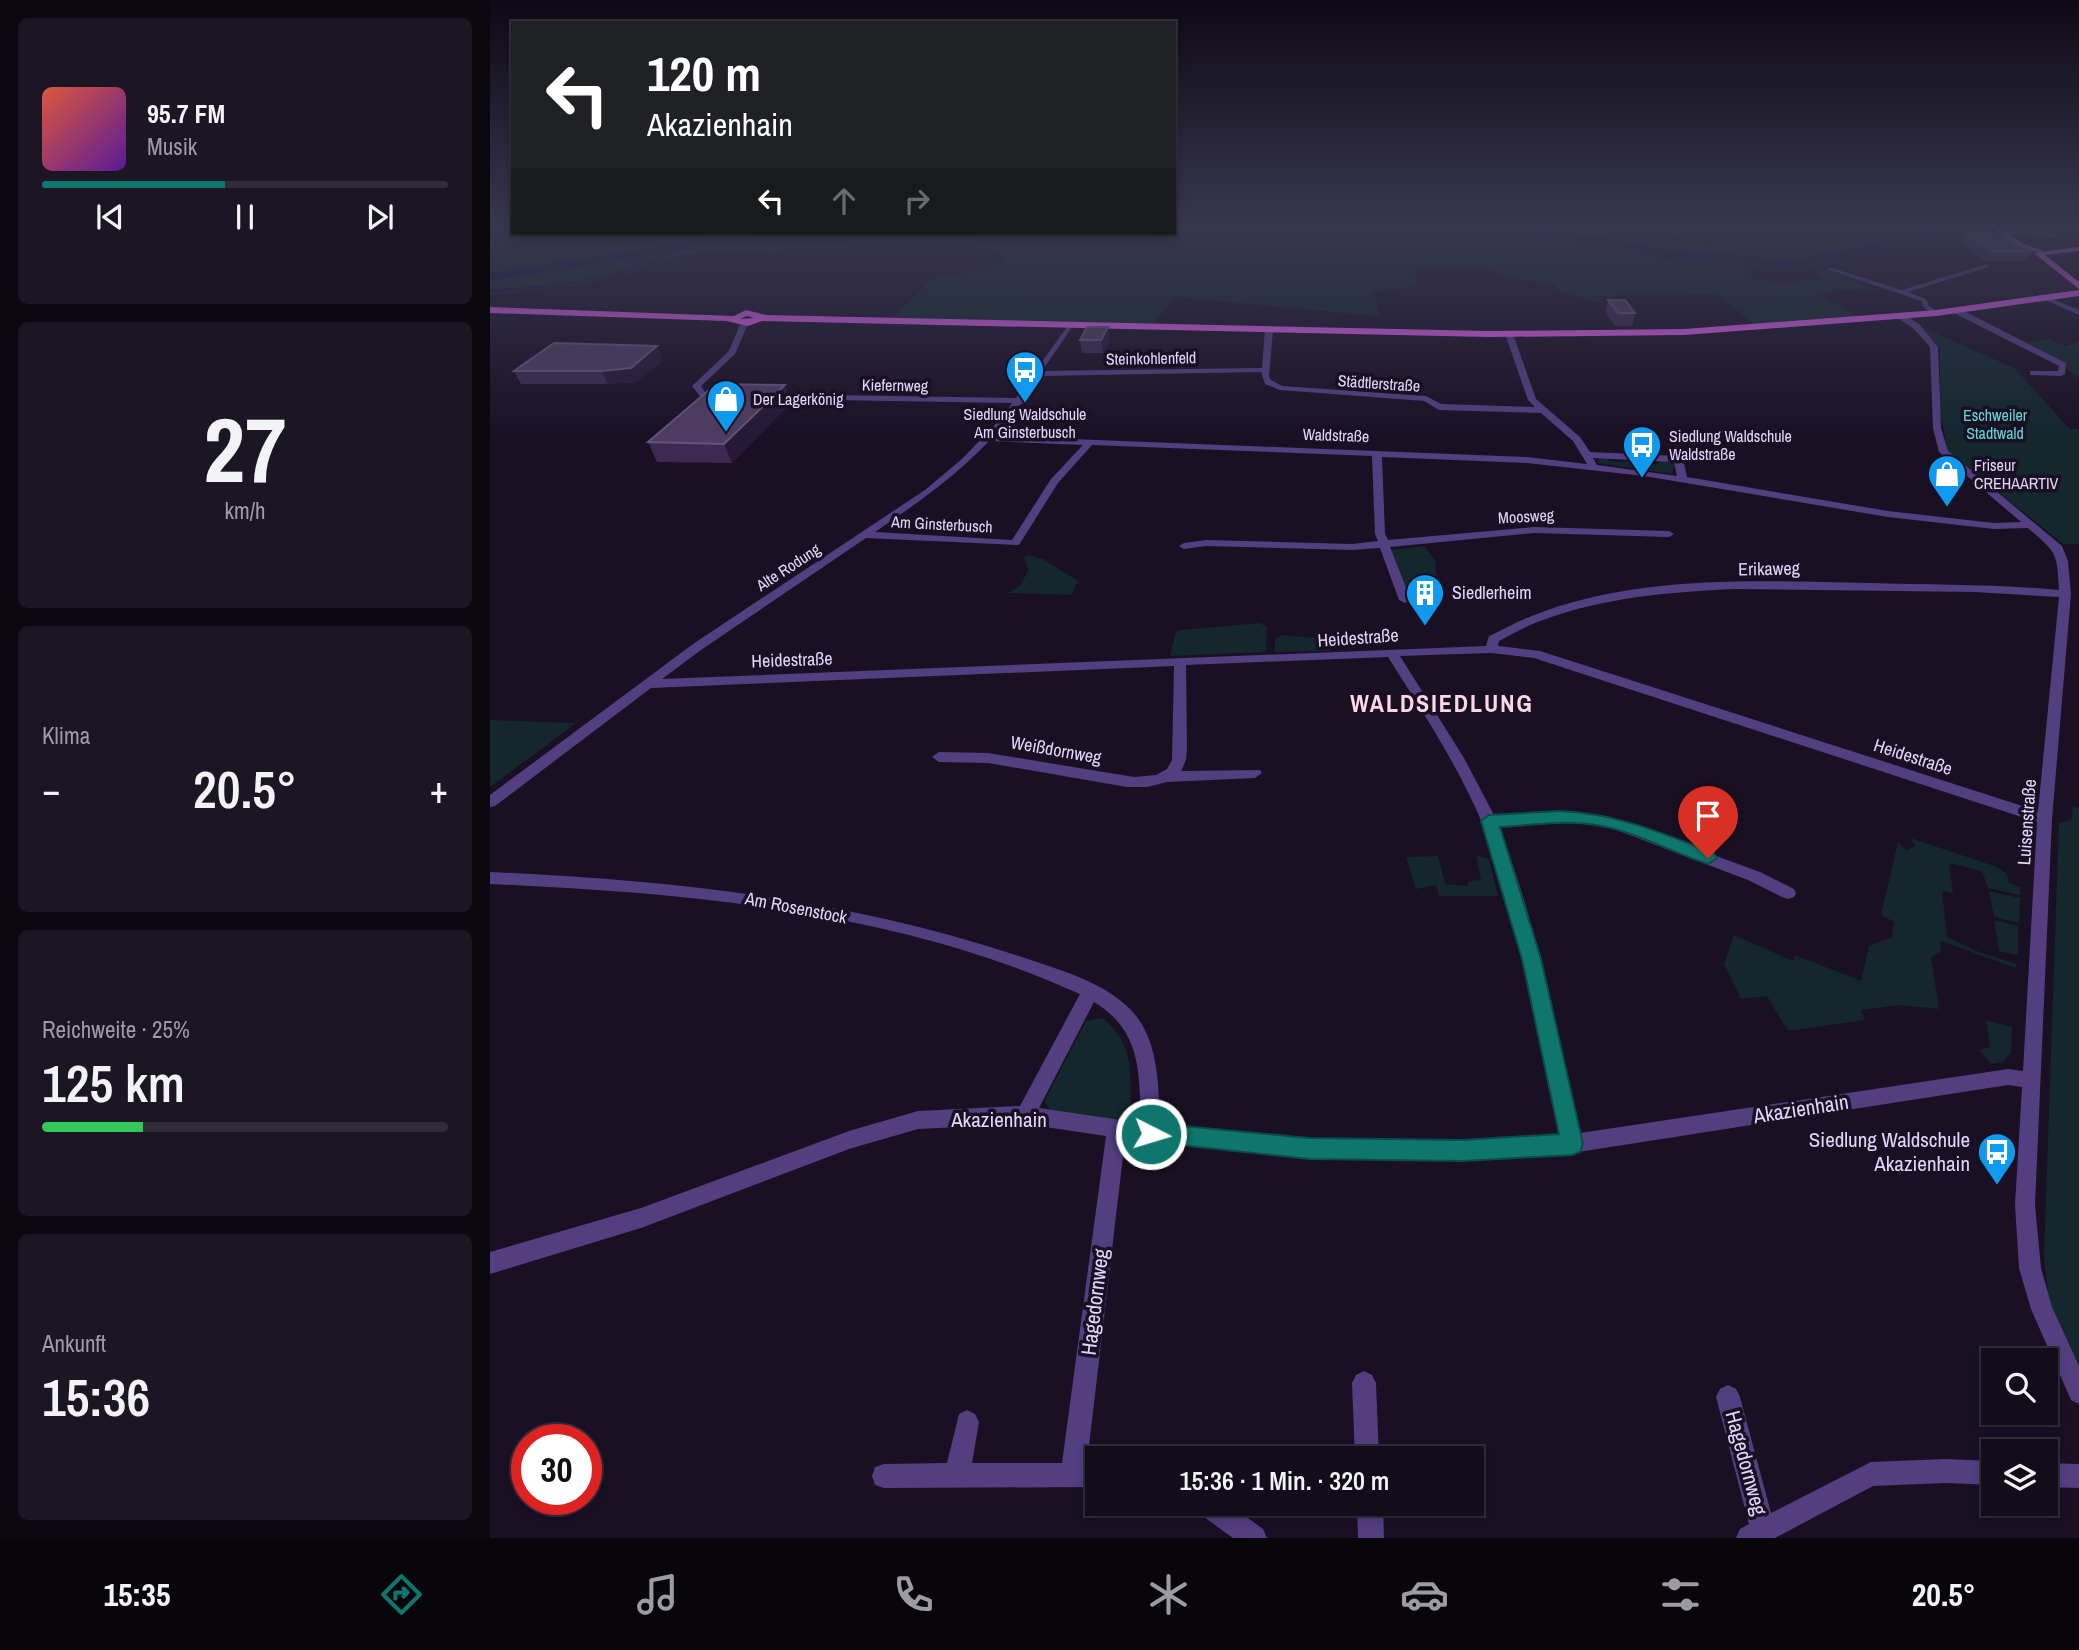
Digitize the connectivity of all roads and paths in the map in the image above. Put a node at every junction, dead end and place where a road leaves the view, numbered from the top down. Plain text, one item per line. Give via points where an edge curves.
1 (1917, 297) edge
2 (2037, 297) edge
3 (2043, 297) edge
4 (490, 310) edge
5 (1957, 311) junction
6 (1936, 313) junction
7 (2079, 313) edge
8 (1900, 316) junction
9 (732, 318) junction
10 (762, 318) junction
11 (744, 324) junction
12 (1069, 326) junction
13 (1269, 330) junction
14 (1509, 334) junction
15 (1266, 370) junction
16 (2033, 373) dead end
17 (1037, 374) junction
18 (733, 395) edge
19 (757, 396) edge
20 (1021, 401) junction
21 (1541, 410) junction
22 (988, 438) junction
23 (1090, 442) junction
24 (1377, 453) junction
25 (1589, 456) junction
26 (1594, 467) junction
27 (1683, 480) junction
28 (2032, 524) junction
29 (1669, 534) dead end
30 (866, 535) junction
31 (1184, 546) dead end
32 (1386, 546) junction
33 (2065, 594) junction
34 (1405, 600) dead end
35 (1491, 649) junction
36 (1391, 653) junction
37 (1180, 663) junction
38 (648, 684) junction
39 (939, 757) dead end
40 (1255, 773) dead end
41 (1166, 777) junction
42 (490, 802) edge
43 (2045, 819) junction
44 (1489, 821) junction
45 (490, 878) edge
46 (1788, 893) dead end
47 (1091, 991) junction
48 (2030, 1080) junction
49 (1025, 1115) junction
50 (1118, 1129) junction
51 (1151, 1134) junction
52 (1572, 1144) junction
53 (490, 1263) edge
54 (1364, 1383) dead end
55 (2079, 1392) edge
56 (1728, 1397) dead end
57 (967, 1422) dead end
58 (1088, 1446) edge
59 (1367, 1446) edge
60 (1981, 1472) edge
61 (1085, 1474) edge
62 (2058, 1475) edge
63 (884, 1476) dead end
64 (957, 1476) junction
65 (2079, 1476) edge
66 (1224, 1516) edge
67 (1370, 1516) edge
68 (1756, 1534) edge
69 (1254, 1538) edge
70 (1371, 1538) edge

1 - 6 street
2 - 5 main road
3 - 7 street
4 - 9 main road
5 - 6 main road
5 - 16 street via 2063,365 2061,374
6 - 8 main road
8 - 14 main road via 1684,332
8 - 28 street, Luisenstraße via 1934,347 1937,428 1944,452
9 - 10 main road via 751,313
9 - 11 main road via 731,322
10 - 11 main road
10 - 12 main road
11 - 18 street via 732,352 696,386 703,394
12 - 13 main road
12 - 17 street, Alte Rodung
13 - 14 main road
13 - 15 street
14 - 21 street via 1532,400
15 - 17 street, Steinkohlenfeld
15 - 21 street, Städtlerstraße via 1273,385 1300,392 1426,399 1439,407
17 - 20 street, Alte Rodung
19 - 20 street, Kiefernweg
20 - 22 street, Alte Rodung
21 - 25 street via 1577,439
22 - 23 street, Waldstraße
22 - 30 street, Alte Rodung via 928,492
23 - 24 street, Waldstraße
23 - 30 street, Am Ginsterbusch via 1054,481 1015,543
24 - 26 street, Waldstraße
24 - 32 street via 1380,534
25 - 26 street
25 - 27 street via 1678,459
26 - 27 street, Waldstraße
27 - 28 street, Waldstraße via 1888,514 1994,526
28 - 33 street, Luisenstraße via 2058,548
29 - 32 street, Moosweg via 1534,530
30 - 38 street, Alte Rodung
31 - 32 street, Moosweg
32 - 34 street
33 - 35 street, Erikaweg via 1796,585 1678,590 1607,599 1546,615 1493,639
33 - 43 street, Luisenstraße
35 - 36 street, Heidestraße
35 - 43 street, Heidestraße via 1536,654
36 - 37 street, Heidestraße
36 - 44 street
37 - 38 street, Heidestraße
37 - 41 street via 1180,760
38 - 42 street, Alte Rodung
39 - 41 street, Weißdornweg via 988,758 1127,782
40 - 41 street, Weißdornweg
43 - 48 street, Luisenstraße
44 - 46 street via 1559,817 1607,821
44 - 52 street via 1531,959
45 - 47 street, Am Rosenstock via 577,880 730,895 918,932 1015,961
47 - 49 street
47 - 51 street, Am Rosenstock via 1113,1003 1137,1032 1146,1065
48 - 52 street, Akazienhain via 2008,1077
48 - 55 street, Luisenstraße via 2025,1205 2030,1268 2042,1309
49 - 50 street, Akazienhain
49 - 53 street, Akazienhain via 918,1120 880,1129 642,1217
50 - 51 street, Akazienhain
50 - 58 street, Hagedornweg
51 - 52 street, Akazienhain via 1309,1149 1462,1151
54 - 59 street
56 - 68 street, Hagedornweg
57 - 64 street
60 - 68 street, Hagedornweg via 1871,1474
61 - 64 street, Hagedornweg
62 - 65 street
63 - 64 street, Hagedornweg
66 - 69 street
67 - 70 street

